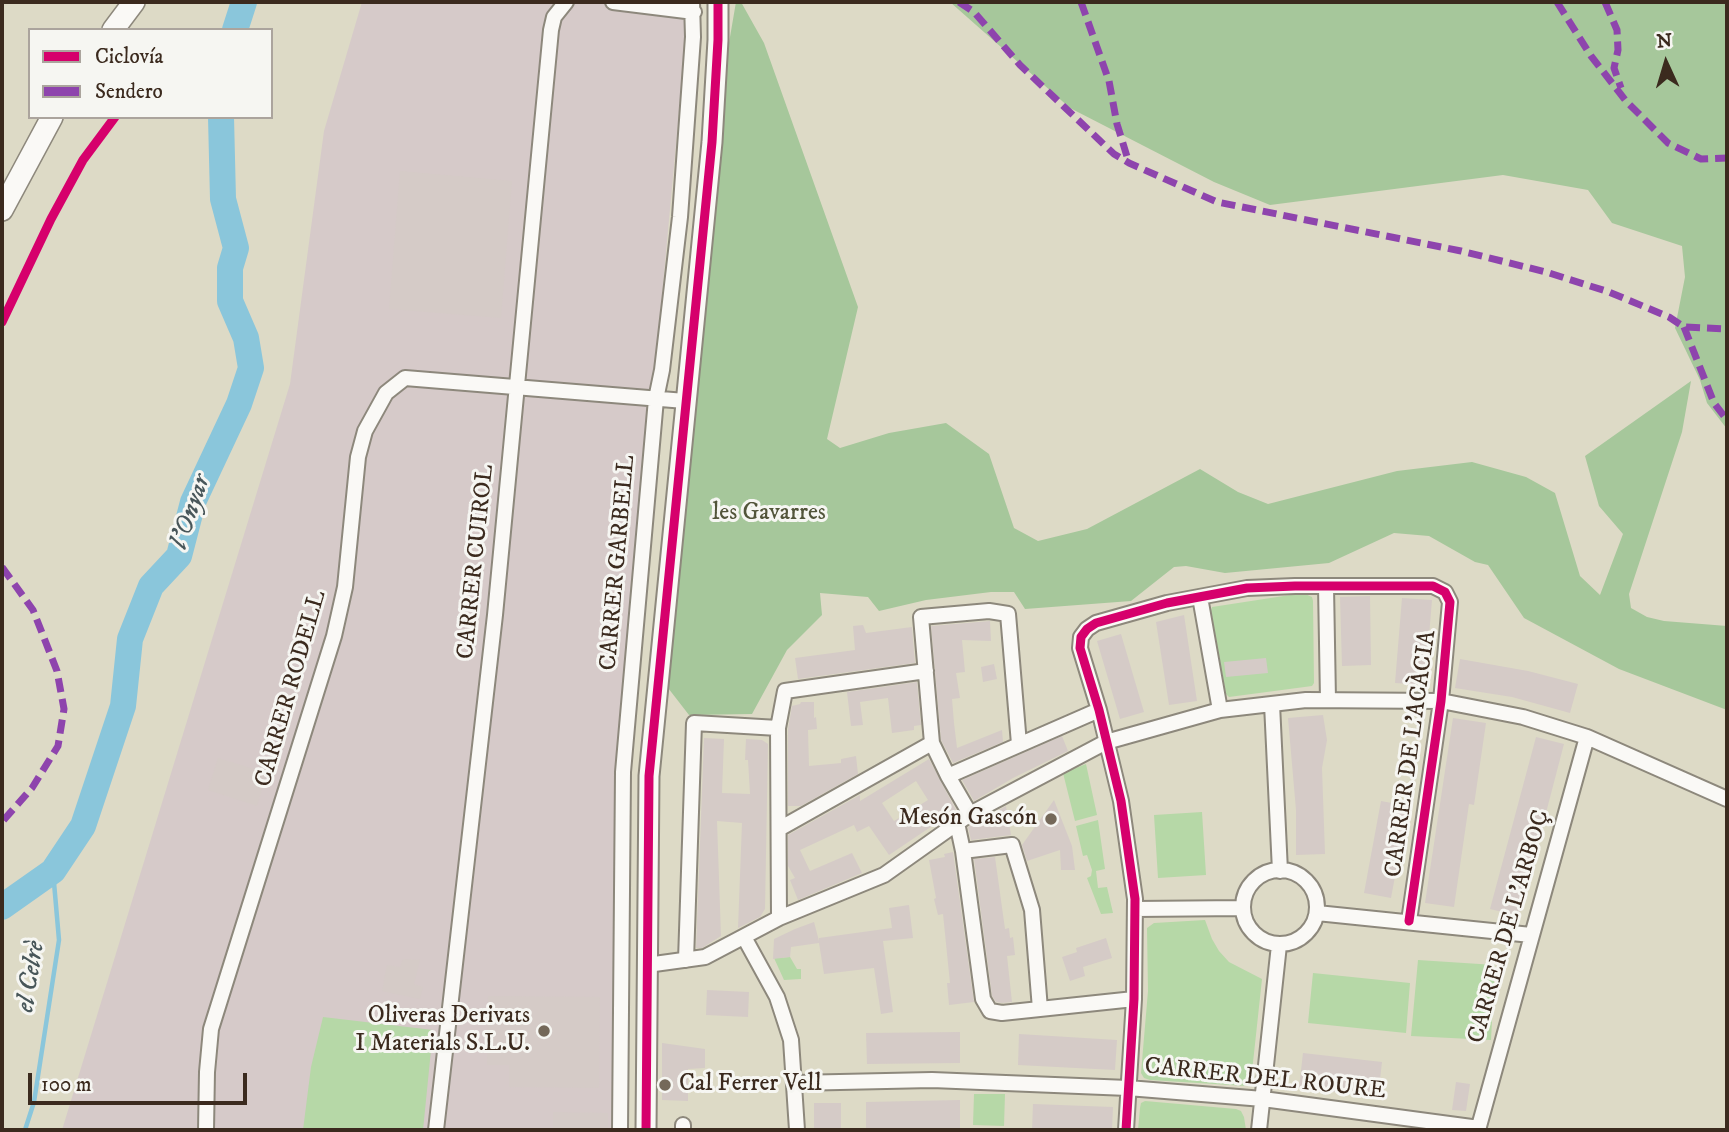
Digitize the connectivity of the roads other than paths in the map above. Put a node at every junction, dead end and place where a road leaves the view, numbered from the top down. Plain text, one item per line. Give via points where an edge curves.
1 (134, 2) edge
2 (566, 2) edge
3 (613, 2) edge
4 (718, 2) edge
5 (693, 7) edge
6 (114, 28) edge
7 (51, 119) edge
8 (2, 210) edge
9 (517, 387) junction
10 (656, 399) junction
11 (685, 401) junction
12 (1326, 586) junction
13 (1200, 597) junction
14 (926, 671) junction
15 (1328, 699) junction
16 (1441, 701) junction
17 (1272, 704) junction
18 (1099, 710) junction
19 (1220, 710) junction
20 (778, 728) junction
21 (1587, 737) junction
22 (1106, 742) junction
23 (932, 743) junction
24 (1019, 744) junction
25 (948, 776) junction
26 (1727, 799) edge
27 (970, 814) junction
28 (957, 823) junction
29 (779, 829) junction
30 (963, 851) junction
31 (1280, 871) junction
32 (1243, 908) junction
33 (1135, 909) junction
34 (1317, 913) junction
35 (779, 918) junction
36 (1409, 921) junction
37 (1531, 935) junction
38 (744, 937) junction
39 (1279, 945) junction
40 (686, 960) junction
41 (647, 965) junction
42 (1134, 999) junction
43 (1040, 1009) junction
44 (794, 1083) junction
45 (1128, 1088) junction
46 (1263, 1099) junction
47 (1478, 1129) edge
48 (206, 1130) edge
49 (436, 1130) edge
50 (620, 1130) edge
51 (646, 1130) edge
52 (797, 1130) edge
53 (1126, 1130) edge
54 (1259, 1130) edge

1 - 6 highway
2 - 9 street, CARRER CUIROL via 551,30
3 - 5 street
4 - 11 main road via 712,142
5 - 10 street, CARRER GARBELL via 680,217
7 - 8 highway
9 - 10 street, CARRER RODELL
9 - 48 street, CARRER RODELL via 405,378 386,393 365,431 358,457 345,587 334,636 211,1029
9 - 49 street, CARRER CUIROL
10 - 11 street, CARRER RODELL
10 - 50 street, CARRER GARBELL via 623,772
11 - 41 main road via 649,776
12 - 13 street via 1247,588
12 - 15 street
12 - 16 street, CARRER DE L'ACÀCIA via 1433,586 1445,592 1450,602
13 - 18 street via 1127,614 1087,629 1080,648
13 - 19 street
14 - 20 street via 785,691
14 - 23 street
14 - 24 street via 921,617 989,611 1008,614
15 - 16 street
15 - 17 street
16 - 21 street via 1522,717
16 - 36 street, CARRER DE L'ACÀCIA
17 - 19 street
17 - 31 street
18 - 22 street
18 - 24 street
19 - 22 street
20 - 29 street
20 - 40 street via 694,723
21 - 26 street
21 - 37 street, CARRER DE L'ARBOÇ
22 - 27 street
22 - 33 street via 1121,801
23 - 25 street
23 - 29 street
24 - 25 street
25 - 27 street
27 - 28 street
28 - 30 street
28 - 35 street via 884,875
29 - 35 street
30 - 43 street via 983,999 990,1011
30 - 43 street via 1012,845 1032,909
31 - 32 street via 1255,880
31 - 34 street via 1300,875 1311,886
32 - 33 street
32 - 39 street via 1250,930
33 - 42 street
34 - 36 street
34 - 39 street via 1311,929 1298,941
35 - 38 street
36 - 37 street
37 - 47 street, CARRER DE L'ARBOÇ
38 - 40 street via 705,957
38 - 44 street via 777,997 790,1040
39 - 46 street
40 - 41 street
41 - 51 main road
42 - 43 street
42 - 45 street
44 - 45 street, CARRER DEL ROURE via 932,1080
44 - 52 street
45 - 46 street, CARRER DEL ROURE
45 - 53 street
46 - 47 street, CARRER DEL ROURE
46 - 54 street

